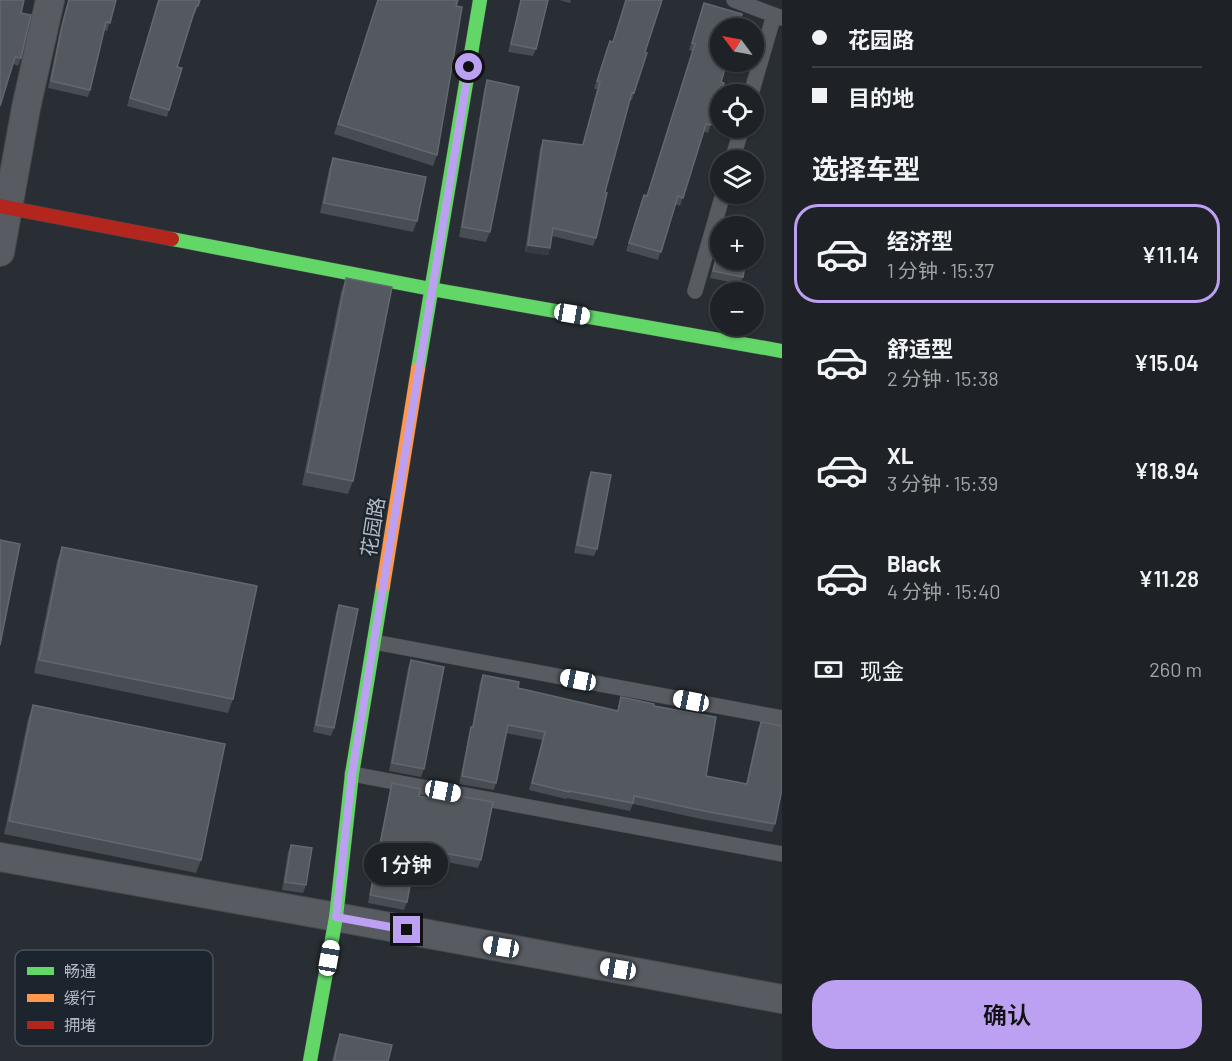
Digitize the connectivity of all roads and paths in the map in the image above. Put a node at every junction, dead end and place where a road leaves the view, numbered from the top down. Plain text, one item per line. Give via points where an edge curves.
1 (50, 0) edge
2 (480, 0) edge
3 (734, 0) edge
4 (778, 16) edge
5 (754, 84) edge
6 (720, 204) edge
7 (4, 207) edge
8 (0, 252) edge
9 (431, 289) junction
10 (695, 291) dead end
11 (782, 351) edge
12 (374, 642) junction
13 (782, 718) edge
14 (352, 774) junction
15 (782, 854) edge
16 (0, 857) edge
17 (336, 917) junction
18 (782, 999) edge
19 (310, 1061) edge

1 - 7 street
2 - 9 street, 花园路
3 - 4 lane
4 - 5 lane
6 - 10 lane
7 - 8 street
7 - 9 street
9 - 11 street
9 - 12 street, 花园路
12 - 13 lane
12 - 14 street, 花园路
14 - 15 lane
14 - 17 street, 花园路
16 - 17 street
17 - 18 street
17 - 19 street, 花园路

